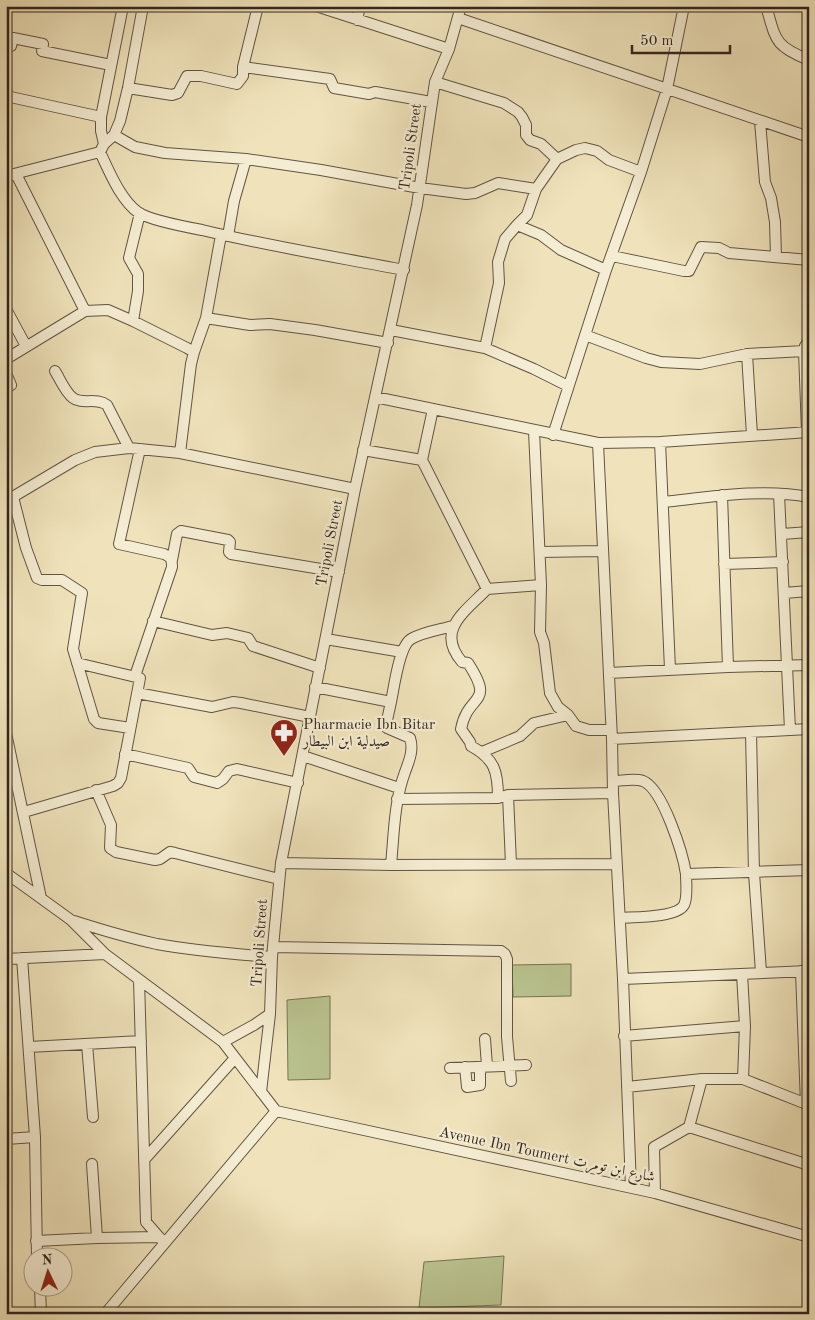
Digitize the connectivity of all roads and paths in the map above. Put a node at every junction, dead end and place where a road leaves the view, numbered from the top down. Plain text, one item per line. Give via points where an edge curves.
1 (123, 6) edge
2 (258, 6) edge
3 (316, 6) edge
4 (360, 6) edge
5 (461, 6) edge
6 (684, 6) edge
7 (766, 6) edge
8 (140, 7) edge
9 (458, 18) junction
10 (357, 20) junction
11 (6, 45) edge
12 (449, 49) junction
13 (809, 60) edge
14 (111, 65) junction
15 (243, 67) junction
16 (434, 82) junction
17 (128, 88) junction
18 (668, 89) junction
19 (6, 96) edge
20 (431, 102) junction
21 (101, 117) junction
22 (760, 121) junction
23 (114, 135) junction
24 (809, 137) edge
25 (102, 148) junction
26 (246, 159) junction
27 (557, 159) junction
28 (641, 172) junction
29 (11, 175) edge
30 (420, 188) junction
31 (536, 189) junction
32 (140, 213) junction
33 (517, 225) junction
34 (225, 236) junction
35 (612, 256) junction
36 (776, 257) junction
37 (809, 260) edge
38 (404, 270) junction
39 (606, 270) junction
40 (6, 309) edge
41 (85, 310) junction
42 (206, 318) junction
43 (133, 321) junction
44 (391, 330) junction
45 (585, 335) junction
46 (809, 341) edge
47 (388, 343) junction
48 (26, 346) junction
49 (485, 348) junction
50 (804, 351) junction
51 (194, 352) junction
52 (747, 354) junction
53 (6, 359) edge
54 (55, 371) dead end
55 (6, 372) edge
56 (568, 386) junction
57 (6, 388) edge
58 (375, 397) junction
59 (433, 409) junction
60 (534, 431) junction
61 (808, 432) edge
62 (553, 435) junction
63 (752, 435) junction
64 (660, 442) junction
65 (598, 443) junction
66 (134, 448) junction
67 (363, 450) junction
68 (180, 453) junction
69 (422, 460) junction
70 (355, 489) junction
71 (779, 494) junction
72 (722, 495) junction
73 (809, 497) edge
74 (9, 499) edge
75 (664, 502) junction
76 (809, 532) edge
77 (782, 534) junction
78 (602, 551) junction
79 (540, 552) junction
80 (172, 560) junction
81 (783, 562) junction
82 (724, 564) junction
83 (339, 572) junction
84 (541, 585) junction
85 (487, 588) junction
86 (809, 591) edge
87 (784, 593) junction
88 (153, 621) junction
89 (453, 626) junction
90 (326, 639) junction
91 (402, 652) junction
92 (77, 663) junction
93 (809, 664) edge
94 (787, 666) junction
95 (728, 667) junction
96 (320, 668) junction
97 (670, 669) junction
98 (609, 673) junction
99 (134, 676) junction
100 (315, 687) junction
101 (137, 693) junction
102 (391, 702) junction
103 (568, 715) junction
104 (310, 717) junction
105 (130, 728) junction
106 (809, 729) edge
107 (790, 730) junction
108 (751, 732) junction
109 (6, 733) edge
110 (612, 734) junction
111 (482, 752) junction
112 (125, 754) junction
113 (303, 756) junction
114 (613, 782) junction
115 (298, 783) junction
116 (399, 788) junction
117 (96, 790) junction
118 (612, 792) junction
119 (503, 797) junction
120 (397, 799) junction
121 (24, 812) junction
122 (282, 863) junction
123 (511, 864) junction
124 (616, 864) junction
125 (391, 865) junction
126 (809, 870) edge
127 (6, 873) edge
128 (754, 873) junction
129 (686, 874) junction
130 (279, 879) junction
131 (41, 898) junction
132 (620, 918) junction
133 (71, 920) junction
134 (273, 952) junction
135 (105, 954) junction
136 (22, 958) junction
137 (6, 959) edge
138 (805, 971) edge
139 (760, 972) junction
140 (742, 974) junction
141 (623, 979) junction
142 (140, 980) junction
143 (270, 1014) junction
144 (745, 1026) junction
145 (624, 1036) junction
146 (485, 1039) dead end
147 (141, 1041) junction
148 (223, 1042) junction
149 (87, 1044) junction
150 (29, 1047) junction
151 (235, 1058) junction
152 (526, 1065) dead end
153 (510, 1066) junction
154 (465, 1067) junction
155 (484, 1067) junction
156 (450, 1068) dead end
157 (702, 1079) junction
158 (743, 1079) junction
159 (511, 1081) dead end
160 (627, 1086) junction
161 (261, 1092) junction
162 (808, 1104) edge
163 (276, 1111) junction
164 (93, 1117) dead end
165 (689, 1127) junction
166 (35, 1137) junction
167 (6, 1139) edge
168 (144, 1160) junction
169 (92, 1164) dead end
170 (809, 1165) edge
171 (631, 1187) junction
172 (655, 1193) junction
173 (809, 1237) edge
174 (97, 1238) junction
175 (162, 1240) junction
176 (36, 1241) junction
177 (37, 1248) edge
178 (41, 1298) edge
179 (42, 1314) edge
180 (105, 1314) edge

1 - 14 street
2 - 15 street
3 - 10 street
4 - 10 street
5 - 9 street, Tripoli Street
6 - 18 street
7 - 13 street via 783,47
8 - 17 street
9 - 12 street, Tripoli Street
9 - 18 street
10 - 12 street
11 - 14 street via 11,46 13,38 43,44 42,52
12 - 16 street, Tripoli Street
14 - 21 street
15 - 17 street via 243,76 237,84 187,76 178,93 172,95
15 - 20 street via 330,79 334,88
16 - 20 street, Tripoli Street
16 - 27 street via 512,107 526,124 526,135 530,140
17 - 23 street
18 - 22 street
18 - 28 street
19 - 21 street
20 - 30 street, Tripoli Street
21 - 25 street
22 - 24 street
22 - 36 street via 765,182 774,216
23 - 25 street
23 - 26 street via 135,147 165,153
25 - 29 street
25 - 32 street via 112,178
26 - 30 street
26 - 34 street
27 - 28 street via 585,148 597,150 608,160
27 - 31 street
28 - 35 street
29 - 41 street
30 - 31 street via 466,194 498,183
30 - 38 street, Tripoli Street
31 - 33 street via 527,215
32 - 34 street
32 - 43 street via 129,258 138,274
33 - 39 street
33 - 49 street via 505,240 498,262 499,283
34 - 38 street
34 - 42 street
35 - 36 street via 684,272 689,270 701,247
35 - 39 street
36 - 37 street
38 - 44 street, Tripoli Street
39 - 45 street
40 - 48 street
41 - 43 street via 108,310
41 - 48 street
42 - 47 street via 315,330
42 - 51 street
43 - 51 street
44 - 47 street, Tripoli Street
44 - 49 street
45 - 52 street via 661,362 700,364
45 - 56 street
46 - 50 street
47 - 58 street, Tripoli Street
48 - 53 street
49 - 56 street
50 - 52 street
50 - 61 street
51 - 68 street
52 - 63 street
54 - 66 street via 73,398 107,405
55 - 57 street via 11,385
56 - 62 street
58 - 59 street
58 - 67 street, Tripoli Street
59 - 60 street
59 - 69 street
60 - 62 street
60 - 79 street
61 - 63 street
62 - 65 street
63 - 64 street
64 - 65 street
64 - 75 street
65 - 78 street
66 - 68 street
66 - 74 street via 95,452 75,460
66 - 80 street via 119,544 164,554
67 - 69 street
67 - 70 street, Tripoli Street
68 - 70 street
69 - 85 street
70 - 83 street, Tripoli Street
71 - 72 street
71 - 73 street
71 - 77 street
72 - 75 street
72 - 82 street
74 - 92 street via 37,578 62,580 82,593 73,645
75 - 97 street
76 - 77 street
77 - 81 street
78 - 79 street
78 - 98 street
79 - 84 street
80 - 83 street via 177,534 181,531 228,540 231,554
80 - 88 street
81 - 82 street
81 - 87 street
82 - 95 street
83 - 90 street, Tripoli Street
84 - 85 street
84 - 103 street via 540,632 550,693 558,707
85 - 89 street
86 - 87 street
87 - 94 street
88 - 96 street via 212,635 228,633 248,638 253,646
88 - 99 street
89 - 91 street via 410,639
89 - 111 street via 450,639 454,652 462,662 468,663 481,691 467,710 461,729 471,746
90 - 91 street
90 - 96 street, Tripoli Street
91 - 102 street
92 - 99 street
92 - 105 street via 96,721
93 - 94 street
94 - 95 street
94 - 107 street
95 - 97 street
96 - 100 street, Tripoli Street
97 - 98 street
98 - 110 street
99 - 101 street via 140,678
100 - 102 street
100 - 104 street, Tripoli Street
101 - 104 street via 212,707 241,703
101 - 105 street
102 - 116 street via 387,728 408,736 411,742 411,754
103 - 110 street via 576,726
103 - 111 street via 534,723 520,736
104 - 113 street, Tripoli Street
105 - 112 street
106 - 107 street
107 - 108 street
108 - 110 street
108 - 128 street
109 - 121 street
110 - 114 street
111 - 119 street via 498,778
112 - 115 street via 188,768 194,777 217,783 229,771 237,769
112 - 117 street via 118,783
113 - 115 street, Tripoli Street
113 - 116 street
114 - 118 street
114 - 129 street via 641,780 652,787 672,824
115 - 122 street, Tripoli Street
116 - 120 street
117 - 121 street
117 - 130 street via 111,825 110,848 116,852 160,860 170,852
118 - 119 street
118 - 124 street
119 - 120 street
119 - 123 street
120 - 125 street
121 - 131 street
122 - 125 street
122 - 130 street, Tripoli Street
123 - 124 street
123 - 125 street
124 - 132 street
126 - 128 street
127 - 131 street
128 - 129 street
128 - 139 street
129 - 132 street via 684,905 674,913
130 - 134 street, Tripoli Street
131 - 133 street
132 - 141 street
133 - 134 street via 157,944 213,952
133 - 135 street
134 - 143 street, Tripoli Street
134 - 153 street via 501,951 507,959
135 - 136 street
135 - 142 street
136 - 137 street
136 - 150 street
138 - 139 street
138 - 162 street
139 - 140 street
140 - 141 street
140 - 144 street
141 - 145 street
142 - 147 street
142 - 148 street
143 - 148 street
143 - 161 street, Tripoli Street
144 - 145 street
144 - 158 street
145 - 160 street
146 - 155 street
147 - 149 street
147 - 168 street
148 - 151 street
149 - 150 street
149 - 164 street
150 - 166 street
151 - 161 street
151 - 168 street
152 - 153 street
153 - 155 street
153 - 159 street
154 - 155 street
154 - 155 street via 467,1086 480,1085
154 - 156 street
157 - 158 street
157 - 160 street
157 - 165 street
158 - 162 street
160 - 171 street
161 - 163 street
163 - 171 street, Avenue Ibn Toumert شارع ابن تومرت
163 - 175 street
165 - 170 street
165 - 172 street via 654,1147
166 - 167 street
166 - 176 street
168 - 175 street via 146,1222
169 - 174 street
171 - 172 street, Avenue Ibn Toumert شارع ابن تومرت
172 - 173 street, Avenue Ibn Toumert شارع ابن تومرت
174 - 175 street
174 - 176 street
175 - 180 street
176 - 177 street
178 - 179 street

